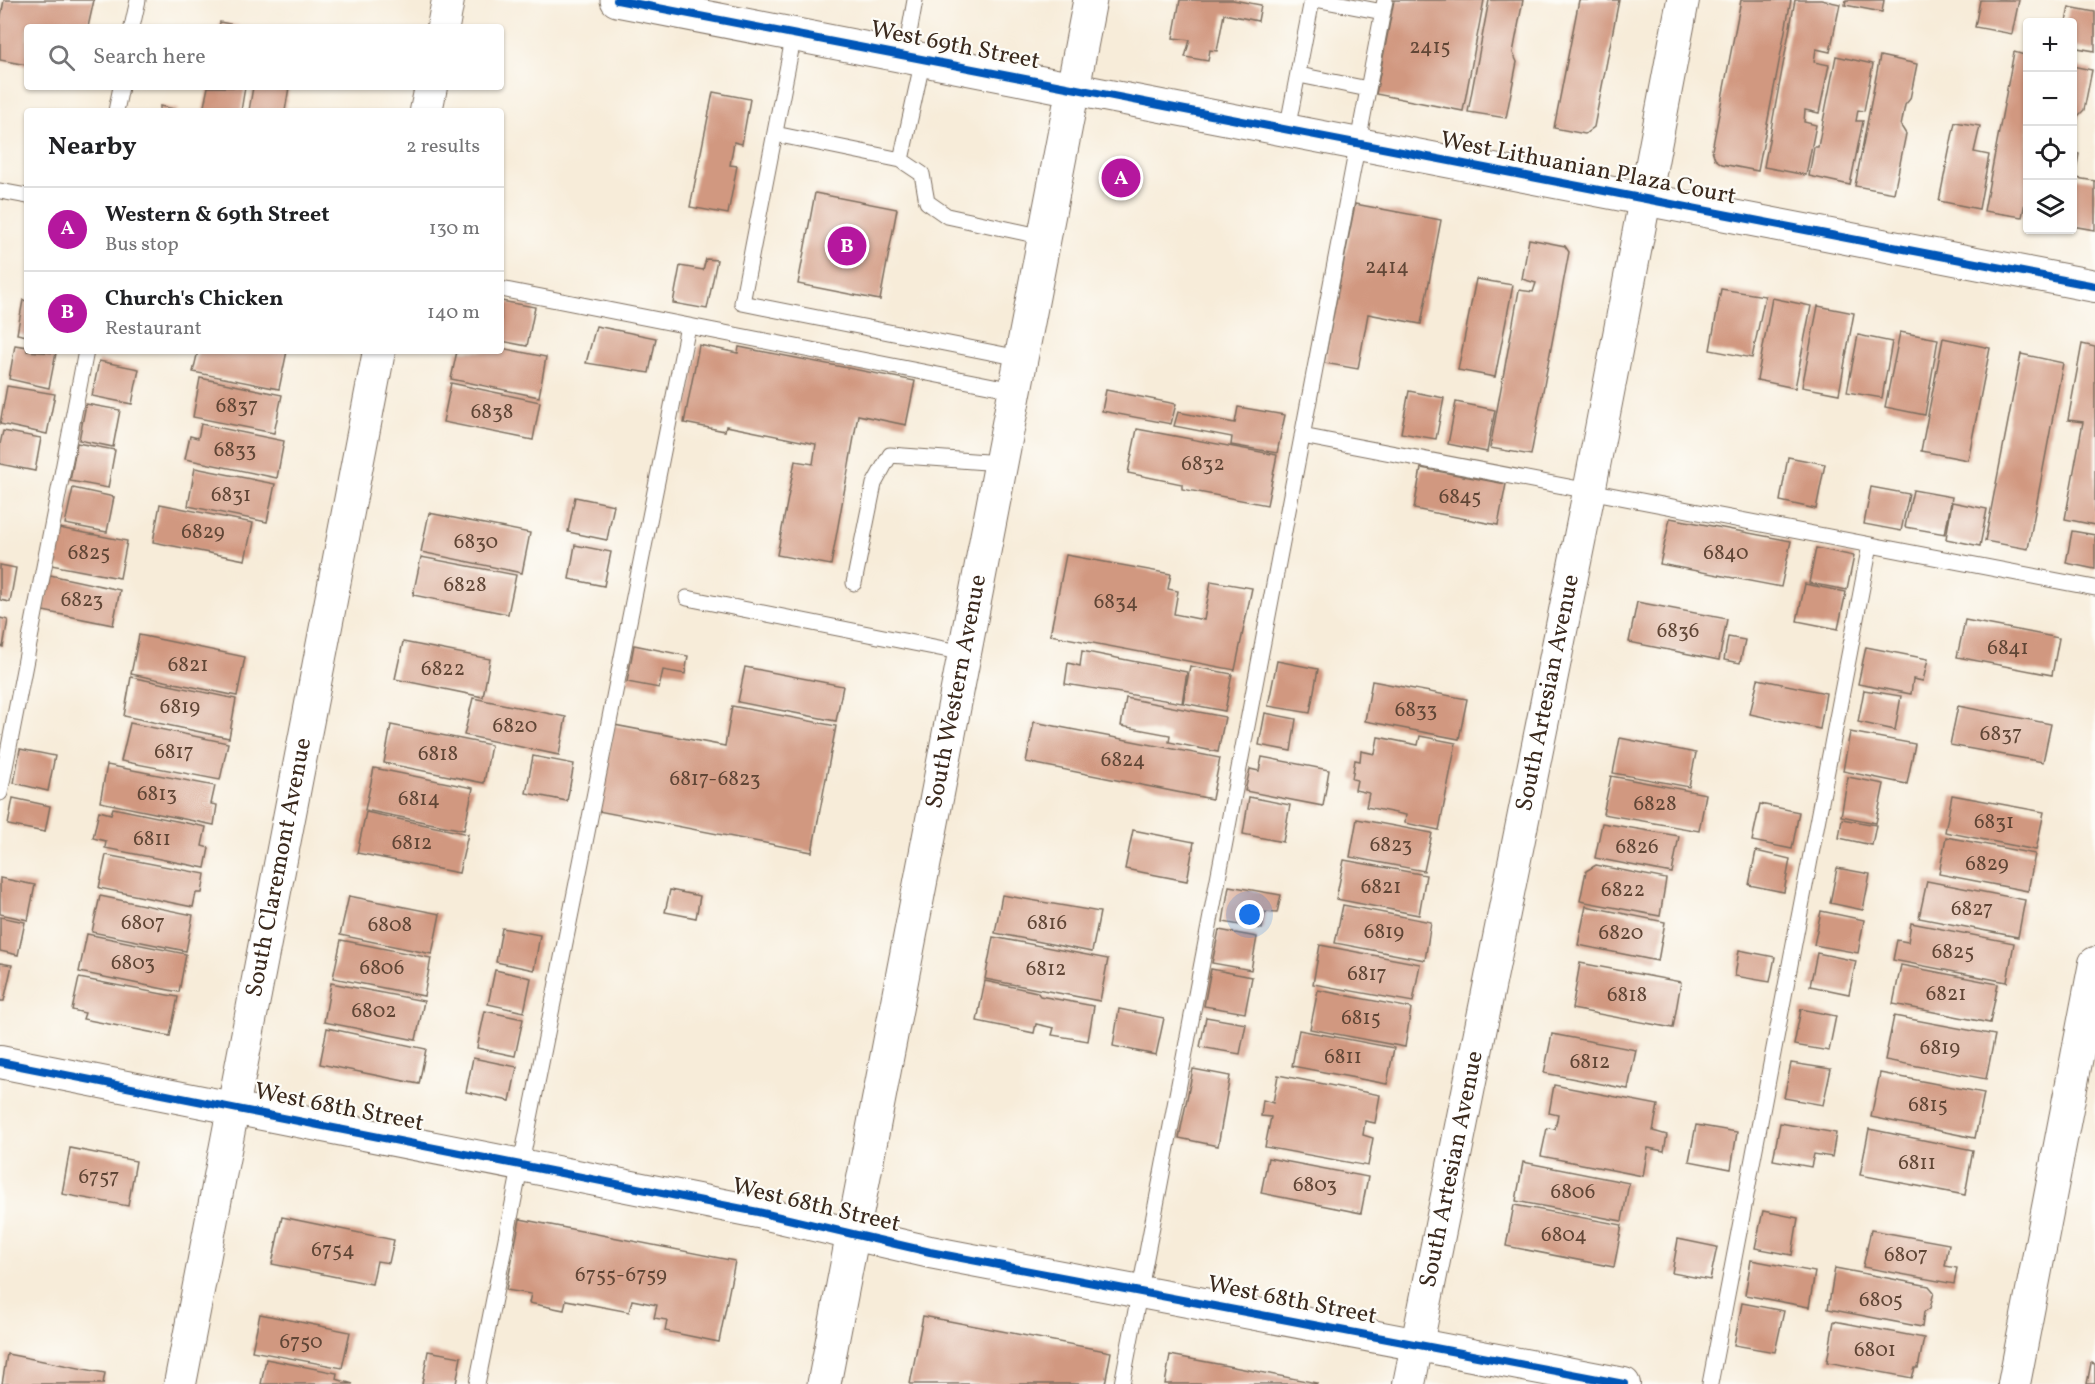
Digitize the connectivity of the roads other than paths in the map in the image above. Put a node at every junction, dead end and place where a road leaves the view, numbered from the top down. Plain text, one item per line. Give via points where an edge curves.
1 (138, 0) edge
2 (448, 0) edge
3 (617, 0) edge
4 (915, 0) edge
5 (1090, 0) edge
6 (1312, 0) edge
7 (1320, 0) edge
8 (1683, 0) edge
9 (1384, 6) edge
10 (133, 24) edge
11 (443, 24) edge
12 (794, 34) junction
13 (914, 57) junction
14 (1299, 75) junction
15 (1073, 89) junction
16 (1368, 89) junction
17 (120, 90) edge
18 (430, 90) edge
19 (117, 108) edge
20 (427, 108) edge
21 (1287, 130) junction
22 (775, 134) junction
23 (1357, 144) junction
24 (901, 160) junction
25 (0, 190) edge
26 (24, 195) edge
27 (1645, 200) junction
28 (1044, 237) junction
29 (2095, 286) edge
30 (504, 290) edge
31 (688, 326) junction
32 (85, 354) edge
33 (379, 354) edge
34 (1020, 358) junction
35 (1014, 390) junction
36 (1302, 436) junction
37 (1000, 463) junction
38 (1589, 492) junction
39 (1870, 545) junction
40 (854, 583) dead end
41 (2095, 588) edge
42 (687, 598) dead end
43 (964, 653) junction
44 (0, 793) edge
45 (2095, 963) edge
46 (0, 1062) edge
47 (235, 1107) junction
48 (521, 1164) junction
49 (853, 1234) junction
50 (1139, 1292) junction
51 (1417, 1345) junction
52 (180, 1384) edge
53 (477, 1384) edge
54 (824, 1384) edge
55 (1122, 1384) edge
56 (1410, 1384) edge
57 (1624, 1384) edge
58 (1710, 1384) edge
59 (2014, 1384) edge

1 - 10 lane
2 - 11 street
3 - 12 main road, West 69th Street
4 - 13 lane
5 - 15 main road, South Western Avenue
6 - 14 lane
7 - 9 lane
8 - 27 street, South Artesian Avenue
9 - 16 lane
12 - 13 main road, West 69th Street
12 - 22 lane
13 - 15 main road, West 69th Street
13 - 24 lane
14 - 16 lane
14 - 21 lane
15 - 21 street, West Lithuanian Plaza Court
15 - 28 main road, South Western Avenue
16 - 23 lane
17 - 19 lane
18 - 20 street
21 - 23 street, West Lithuanian Plaza Court
22 - 24 lane
22 - 34 lane via 742,303
23 - 27 street, West Lithuanian Plaza Court
23 - 36 lane
24 - 28 lane via 922,174 927,202 947,216
25 - 26 lane
27 - 29 street, West Lithuanian Plaza Court
27 - 38 street, South Artesian Avenue
28 - 34 main road, South Western Avenue
30 - 31 lane
31 - 35 lane
31 - 48 lane
32 - 44 lane
33 - 47 street, South Claremont Avenue
34 - 35 main road, South Western Avenue
35 - 37 main road, South Western Avenue
36 - 38 lane
36 - 50 lane
37 - 40 lane via 890,455 874,484
37 - 43 main road, South Western Avenue
38 - 39 lane
38 - 51 street, South Artesian Avenue
39 - 41 lane
39 - 58 lane
42 - 43 lane
43 - 49 main road, South Western Avenue
45 - 59 street
46 - 47 street, West 68th Street
47 - 48 street, West 68th Street
47 - 52 street, South Claremont Avenue
48 - 49 street, West 68th Street
48 - 53 lane
49 - 50 street, West 68th Street
49 - 54 main road, South Western Avenue
50 - 51 street, West 68th Street
50 - 55 lane
51 - 56 street, South Artesian Avenue
51 - 57 street, West 68th Street

